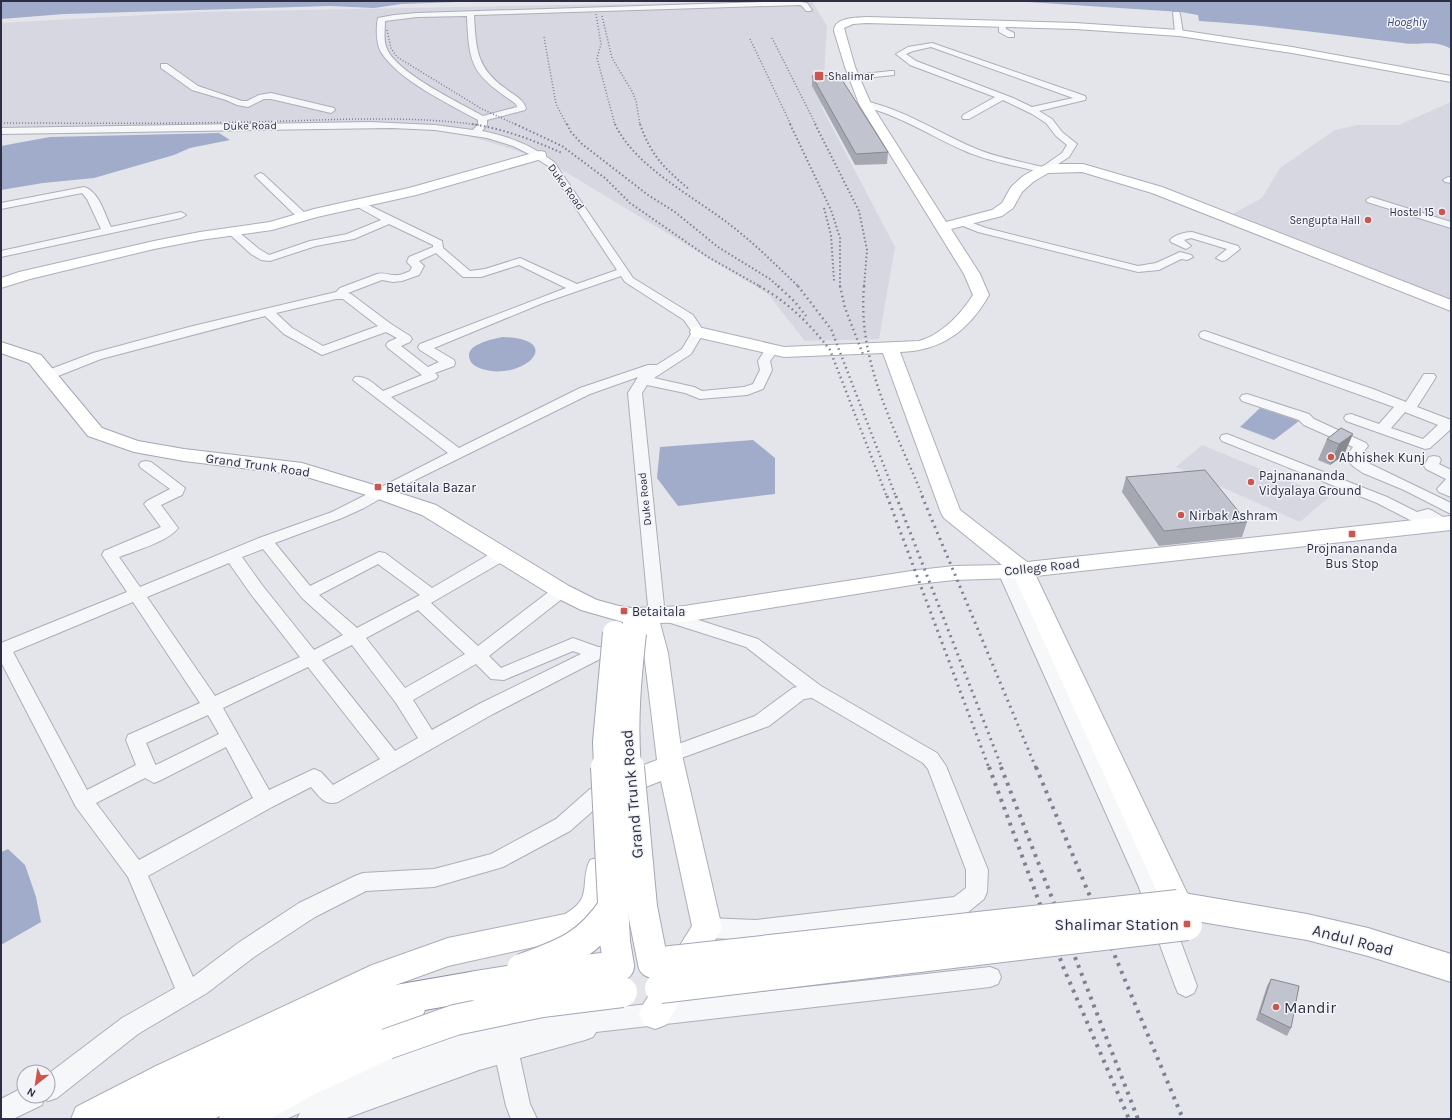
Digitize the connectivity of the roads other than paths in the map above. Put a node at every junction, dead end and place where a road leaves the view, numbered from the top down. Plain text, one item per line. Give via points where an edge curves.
1 (808, 10) dead end
2 (470, 14) junction
3 (1176, 14) dead end
4 (1002, 24) junction
5 (1179, 33) junction
6 (1011, 35) dead end
7 (164, 66) dead end
8 (891, 73) dead end
9 (854, 77) junction
10 (1451, 79) edge
11 (1002, 97) junction
12 (865, 104) junction
13 (331, 110) dead end
14 (1031, 110) junction
15 (966, 117) dead end
16 (482, 120) junction
17 (1, 131) edge
18 (476, 132) junction
19 (540, 155) junction
20 (1044, 170) junction
21 (260, 176) dead end
22 (1371, 200) dead end
23 (358, 203) junction
24 (1, 206) edge
25 (181, 216) dead end
26 (302, 216) junction
27 (390, 220) junction
28 (962, 222) junction
29 (1451, 225) edge
30 (942, 227) junction
31 (107, 231) junction
32 (231, 231) junction
33 (438, 249) junction
34 (1, 254) edge
35 (1222, 258) dead end
36 (624, 271) junction
37 (1, 283) edge
38 (576, 288) junction
39 (339, 295) junction
40 (1451, 306) edge
41 (268, 312) junction
42 (387, 327) junction
43 (698, 332) junction
44 (1206, 335) dead end
45 (1, 347) edge
46 (885, 348) junction
47 (773, 349) junction
48 (666, 364) junction
49 (426, 372) junction
50 (48, 375) junction
51 (1429, 377) dead end
52 (360, 380) dead end
53 (643, 380) junction
54 (382, 396) junction
55 (1246, 398) dead end
56 (1406, 407) junction
57 (1351, 418) dead end
58 (1449, 424) edge
59 (1382, 430) junction
60 (1227, 438) dead end
61 (457, 453) junction
62 (1434, 460) dead end
63 (146, 465) dead end
64 (1451, 476) edge
65 (1451, 482) edge
66 (380, 493) junction
67 (1451, 494) edge
68 (1449, 519) edge
69 (265, 541) junction
70 (232, 555) junction
71 (500, 555) junction
72 (1014, 571) junction
73 (560, 592) junction
74 (308, 594) junction
75 (137, 595) junction
76 (425, 598) junction
77 (635, 621) junction
78 (355, 636) junction
79 (2, 649) edge
80 (597, 653) junction
81 (656, 653) junction
82 (478, 655) junction
83 (312, 659) junction
84 (815, 691) junction
85 (402, 698) junction
86 (212, 706) junction
87 (230, 737) junction
88 (429, 741) junction
89 (670, 760) junction
90 (393, 762) junction
91 (147, 768) junction
92 (596, 795) junction
93 (83, 801) junction
94 (265, 801) junction
95 (136, 872) junction
96 (614, 906) junction
97 (1182, 915) junction
98 (707, 928) junction
99 (1445, 966) edge
100 (990, 977) dead end
101 (476, 986) junction
102 (1186, 986) dead end
103 (656, 988) junction
104 (188, 992) junction
105 (618, 992) junction
106 (506, 1051) junction
107 (56, 1083) edge
108 (17, 1104) edge
109 (1, 1112) edge
110 (88, 1119) edge
111 (129, 1119) edge
112 (180, 1119) edge
113 (236, 1119) edge
114 (255, 1119) edge
115 (310, 1119) edge
116 (524, 1119) edge

1 - 2 street via 805,4 800,2
2 - 16 street via 474,55 479,67 492,83 520,103 522,108
2 - 16 street via 417,15 381,20 383,50 395,64 434,92
3 - 5 street
4 - 5 main road
4 - 6 street via 1002,30
4 - 9 main road via 866,20 844,23 839,26 839,30
5 - 10 main road via 1292,50
7 - 13 street via 195,88 240,103 248,104 262,97 271,96
8 - 9 street
9 - 12 main road
11 - 14 street
11 - 14 street via 914,63 900,54 932,45 1082,98
11 - 15 street
12 - 20 street via 900,114 949,141 992,159
12 - 30 main road
14 - 20 street via 1049,122 1072,144 1066,155
16 - 18 street via 483,125
17 - 18 street, Duke Road via 400,125
18 - 19 street, Duke Road via 520,145
19 - 23 main road via 419,190
19 - 36 street, Duke Road via 551,164
20 - 28 main road via 1016,190 1008,205 998,213
20 - 40 main road via 1082,168 1157,190
21 - 26 street
22 - 29 street
23 - 26 main road
23 - 27 street
24 - 31 street via 84,190 92,198
25 - 31 street
26 - 32 main road via 272,226
27 - 32 street via 350,237 314,243 270,258 257,253
27 - 33 street via 438,244
28 - 30 main road
28 - 35 street via 982,230 1138,269 1155,267 1186,251 1175,240 1188,235 1234,248
30 - 46 main road via 972,274 981,295 976,304 951,330 928,344
31 - 34 street
32 - 37 main road via 132,250
33 - 38 street via 467,275 478,275 520,261
33 - 39 street via 413,259 412,262 418,266 414,273 402,278 381,276 344,290
36 - 38 street
36 - 43 street, Duke Road via 629,280 689,318
38 - 49 street via 424,346 449,363
39 - 41 street
39 - 42 street via 347,296
41 - 42 street via 288,331 322,351
41 - 50 street via 97,356
42 - 49 street via 406,339 392,345
43 - 47 main road
43 - 48 street via 687,351
44 - 56 street
45 - 50 main road, Grand Trunk Road via 35,359
46 - 47 main road via 815,352 784,352
46 - 72 main road via 951,512
47 - 53 street via 764,361 766,370 758,386 747,391 700,395
48 - 53 street
48 - 61 street via 585,391
49 - 54 street via 431,376
50 - 66 main road, Grand Trunk Road via 94,432 134,446 184,455 302,468
51 - 56 street
52 - 54 street
53 - 77 street, Duke Road via 635,393 656,606
54 - 61 street
55 - 68 street via 1304,417 1361,446 1354,460 1358,465 1414,489
56 - 58 street
56 - 59 street
57 - 59 street
58 - 59 street via 1424,445
60 - 68 street via 1382,500 1415,517 1428,514
61 - 66 street
62 - 64 street via 1431,466
63 - 75 street via 178,488 177,492 152,504 170,528 110,555
65 - 67 street via 1444,489
66 - 69 street via 337,515
66 - 71 main road, Grand Trunk Road via 429,510
68 - 72 main road, College Road
69 - 70 street
69 - 74 street
70 - 75 street
70 - 83 street
71 - 73 main road, Grand Trunk Road
71 - 76 street
72 - 77 main road, College Road via 918,577
72 - 97 main road via 1072,678
72 - 102 street via 1149,886
73 - 77 main road, Grand Trunk Road
73 - 82 street
74 - 76 street via 379,557
74 - 78 street
75 - 79 street
75 - 86 street
76 - 78 street
76 - 82 street
77 - 81 main road
77 - 84 street via 752,643
77 - 96 main road, Grand Trunk Road, bridge via 609,686 605,742
77 - 103 main road, Grand Trunk Road, bridge via 626,736 642,907
78 - 83 street
78 - 85 street
79 - 93 street
80 - 81 street
80 - 82 street via 573,644 504,674 497,674
80 - 88 street
81 - 89 main road
82 - 85 street
83 - 86 street
83 - 90 street
84 - 89 street via 799,693 762,721
84 - 98 street via 930,758 936,766 977,870 976,892 959,906 756,930
85 - 88 street
86 - 87 street
86 - 91 street via 135,740
87 - 91 street via 154,775
87 - 94 street
88 - 90 street
89 - 92 main road
89 - 98 main road
90 - 94 street via 331,796 314,777
91 - 93 street
92 - 104 street via 563,825 496,861 434,878 363,882 308,910
92 - 110 main road via 601,881 592,910 580,921 570,926 448,952 383,975
93 - 95 street
94 - 95 street
95 - 104 street
96 - 101 main road, bridge via 598,931 566,953
96 - 105 main road, Grand Trunk Road, bridge
97 - 99 main road, Andul Road via 1254,919 1307,927 1368,942
97 - 103 main road, Andul Road, bridge
98 - 103 main road
100 - 103 street
101 - 105 main road, bridge via 545,974
101 - 111 main road via 372,1004 256,1053
101 - 112 main road via 385,1016 274,1068
103 - 105 main road, Andul Road
104 - 107 street via 130,1026
105 - 106 street via 579,1032
105 - 113 main road, bridge via 542,1002 447,1023 387,1044 299,1084
105 - 114 street via 528,1028 434,1053 342,1084
106 - 115 street via 479,1058
106 - 116 street via 518,1106
108 - 109 street

